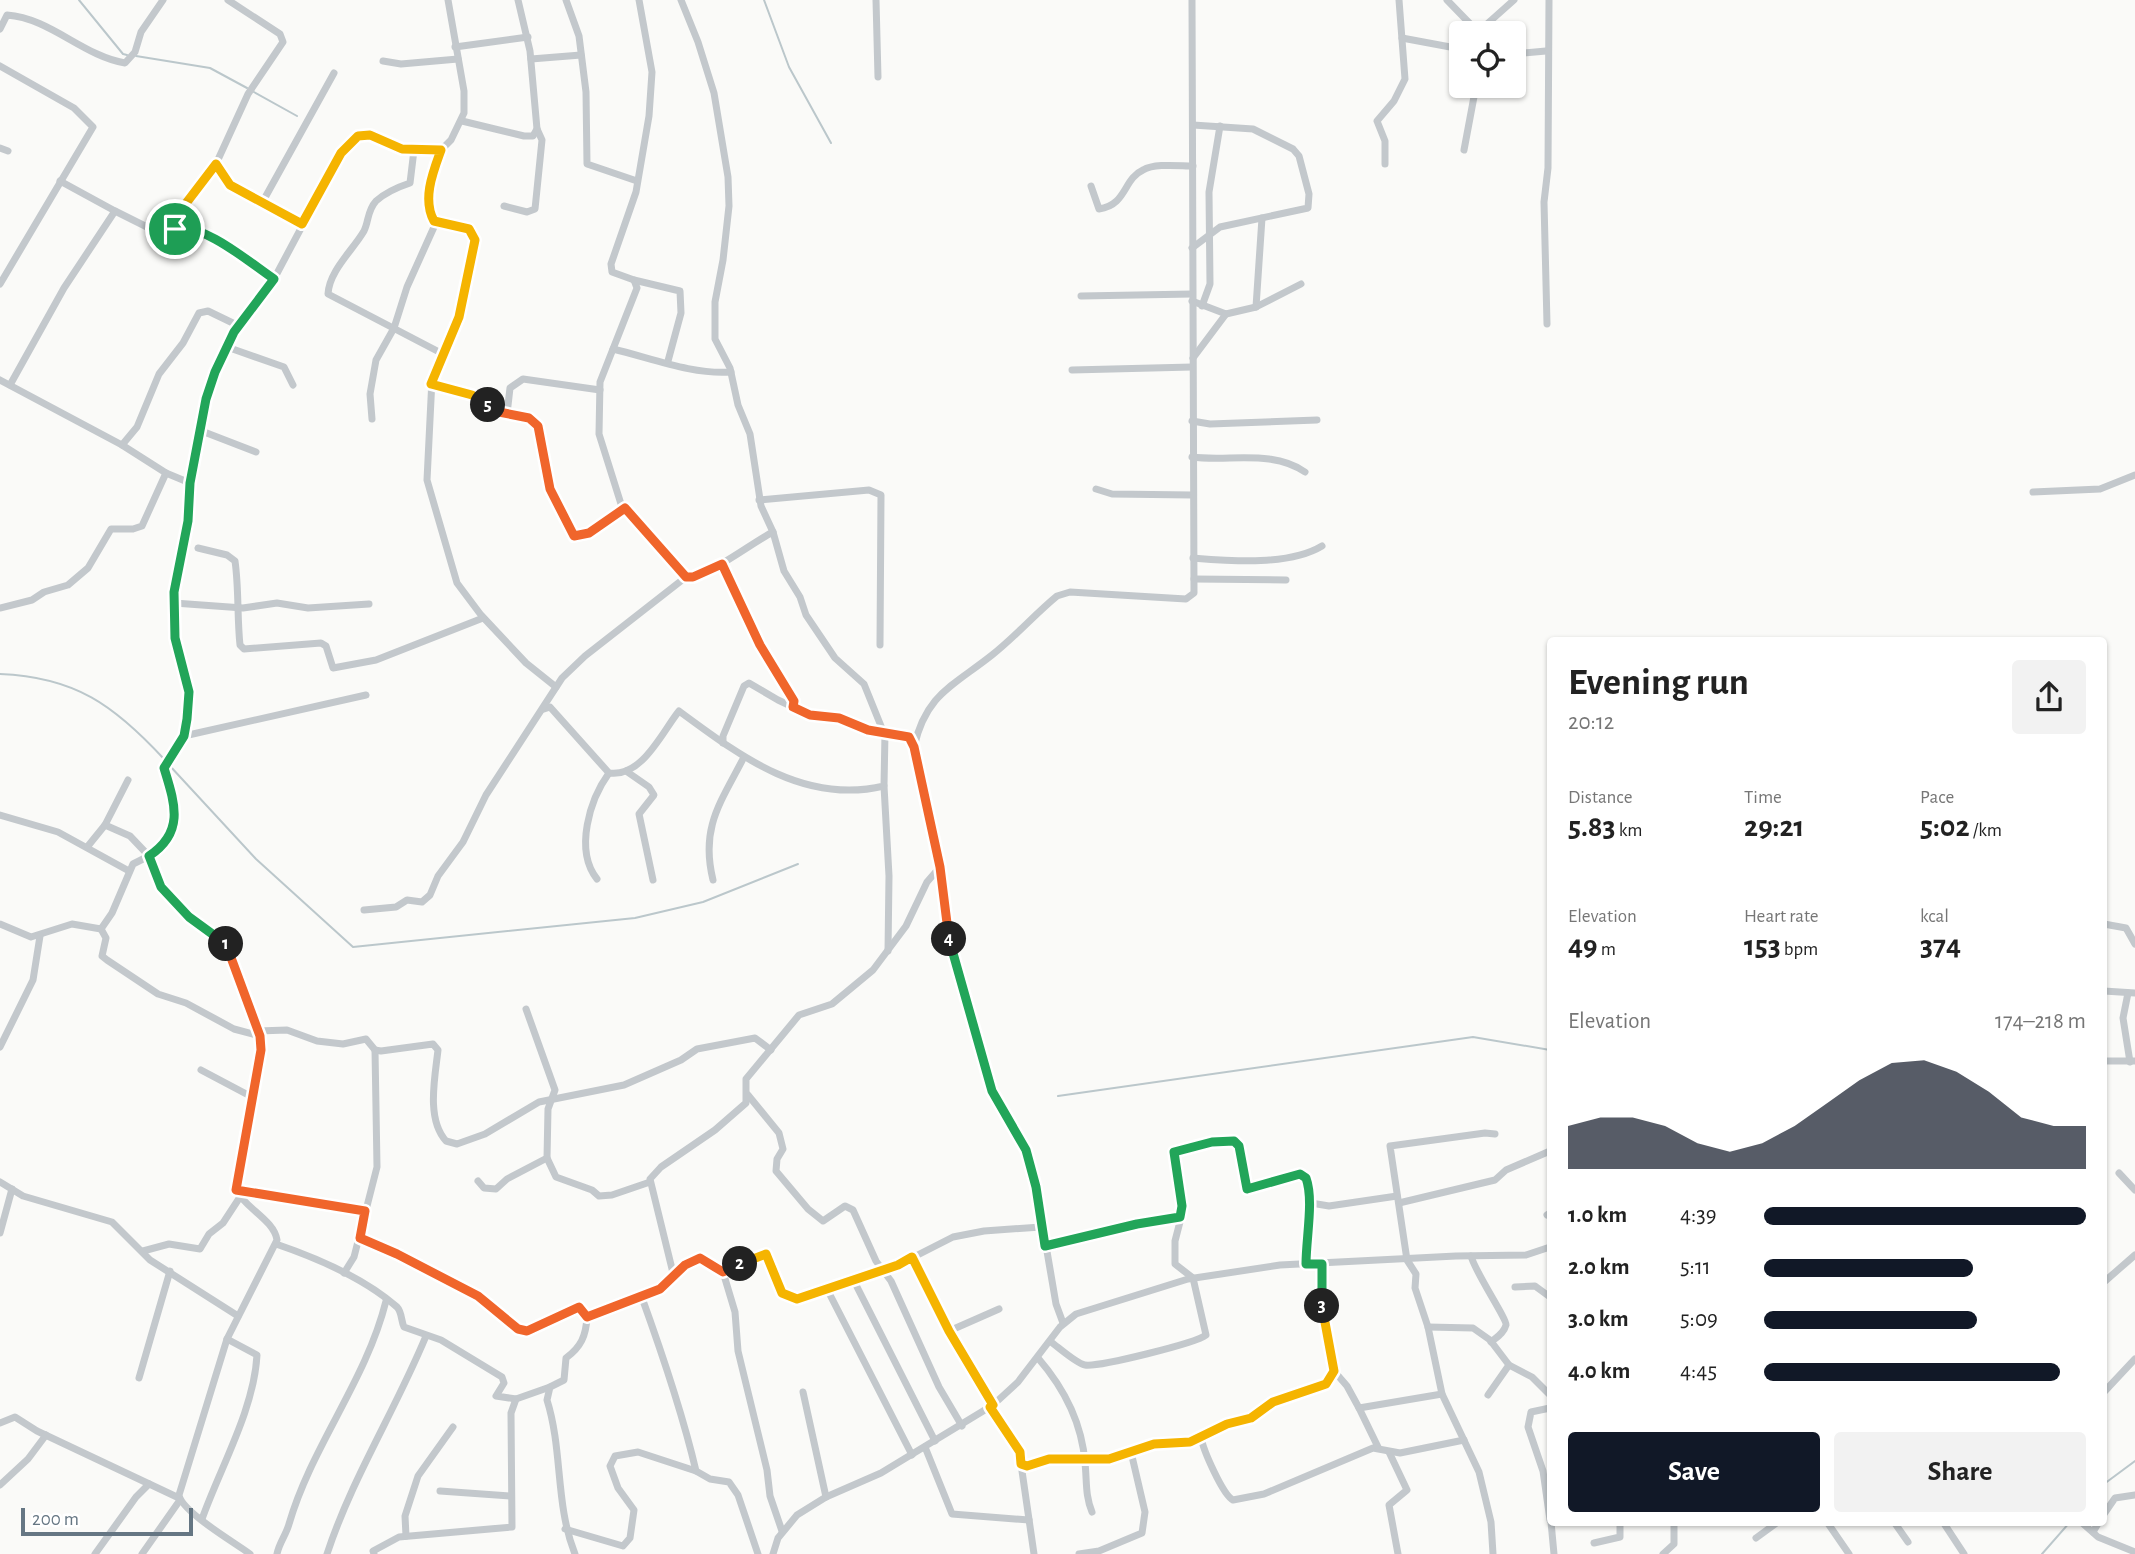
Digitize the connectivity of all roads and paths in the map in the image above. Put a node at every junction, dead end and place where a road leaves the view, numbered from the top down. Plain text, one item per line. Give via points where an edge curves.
1 (163, 0) edge
2 (448, 0) edge
3 (518, 0) edge
4 (566, 0) edge
5 (639, 0) edge
6 (681, 0) edge
7 (876, 0) edge
8 (1192, 0) edge
9 (1399, 0) edge
10 (1447, 0) edge
11 (1514, 0) edge
12 (1549, 0) edge
13 (231, 1) edge
14 (1467, 21) edge
15 (1492, 21) edge
16 (0, 29) edge
17 (528, 37) junction
18 (1402, 38) junction
19 (455, 47) junction
20 (1449, 47) edge
21 (1546, 51) junction
22 (1526, 53) edge
23 (581, 55) junction
24 (458, 59) junction
25 (531, 59) junction
26 (383, 61) dead end
27 (0, 66) edge
28 (334, 74) dead end
29 (878, 77) dead end
30 (1474, 98) edge
31 (462, 121) junction
32 (1193, 125) junction
33 (1220, 126) junction
34 (537, 129) junction
35 (414, 150) junction
36 (441, 150) junction
37 (1464, 150) dead end
38 (216, 164) junction
39 (1385, 164) dead end
40 (1193, 166) junction
41 (60, 181) junction
42 (637, 181) junction
43 (1091, 186) dead end
44 (262, 203) junction
45 (504, 206) dead end
46 (115, 211) junction
47 (1262, 218) junction
48 (434, 221) junction
49 (302, 224) junction
50 (175, 229) junction
51 (1212, 232) junction
52 (1192, 248) junction
53 (274, 279) junction
54 (634, 280) junction
55 (0, 284) edge
56 (1301, 284) dead end
57 (1082, 296) dead end
58 (1192, 298) junction
59 (1202, 306) junction
60 (1256, 307) junction
61 (1226, 314) junction
62 (1547, 324) dead end
63 (239, 326) junction
64 (394, 328) junction
65 (227, 347) junction
66 (613, 349) junction
67 (443, 354) junction
68 (668, 361) junction
69 (1192, 363) junction
70 (1072, 370) dead end
71 (731, 372) junction
72 (0, 380) edge
73 (431, 384) junction
74 (10, 385) junction
75 (293, 385) dead end
76 (600, 390) junction
77 (507, 414) junction
78 (372, 419) dead end
79 (1317, 420) dead end
80 (1192, 421) junction
81 (199, 430) junction
82 (122, 445) junction
83 (256, 452) dead end
84 (1192, 457) junction
85 (1305, 472) dead end
86 (166, 473) junction
87 (2135, 475) edge
88 (190, 483) junction
89 (1096, 489) dead end
90 (2033, 492) dead end
91 (1192, 495) junction
92 (759, 500) junction
93 (625, 508) junction
94 (773, 532) junction
95 (1322, 546) dead end
96 (198, 548) dead end
97 (1193, 558) junction
98 (722, 564) junction
99 (686, 577) junction
100 (1194, 579) junction
101 (1286, 580) dead end
102 (174, 603) junction
103 (369, 604) dead end
104 (236, 607) junction
105 (0, 608) edge
106 (483, 618) junction
107 (880, 645) dead end
108 (556, 687) junction
109 (366, 695) dead end
110 (793, 707) junction
111 (543, 709) junction
112 (884, 732) junction
113 (184, 736) junction
114 (723, 743) junction
115 (914, 747) junction
116 (744, 757) junction
117 (626, 771) junction
118 (609, 773) junction
119 (128, 780) dead end
120 (884, 786) junction
121 (0, 816) edge
122 (105, 825) junction
123 (88, 846) junction
124 (149, 856) junction
125 (940, 867) junction
126 (129, 871) junction
127 (597, 879) dead end
128 (653, 880) dead end
129 (713, 880) dead end
130 (364, 910) dead end
131 (0, 924) edge
132 (2107, 926) edge
133 (101, 929) junction
134 (40, 936) junction
135 (2135, 944) edge
136 (888, 951) junction
137 (2107, 991) edge
138 (2131, 993) edge
139 (526, 1009) dead end
140 (259, 1034) junction
141 (0, 1048) edge
142 (374, 1050) junction
143 (771, 1051) junction
144 (2107, 1061) edge
145 (2133, 1061) edge
146 (201, 1070) dead end
147 (747, 1094) junction
148 (252, 1097) junction
149 (553, 1098) junction
150 (1495, 1134) dead end
151 (1547, 1152) edge
152 (547, 1158) junction
153 (2119, 1173) dead end
154 (478, 1181) dead end
155 (0, 1182) edge
156 (650, 1182) junction
157 (12, 1189) junction
158 (2135, 1189) edge
159 (238, 1194) junction
160 (1398, 1199) junction
161 (1311, 1203) junction
162 (365, 1211) junction
163 (1180, 1217) junction
164 (1041, 1227) junction
165 (0, 1233) edge
166 (360, 1238) junction
167 (276, 1244) junction
168 (1045, 1246) junction
169 (1547, 1248) edge
170 (143, 1251) junction
171 (2135, 1255) edge
172 (1471, 1256) junction
173 (912, 1257) junction
174 (1407, 1260) junction
175 (1306, 1264) junction
176 (1322, 1264) junction
177 (883, 1270) junction
178 (170, 1272) junction
179 (723, 1272) junction
180 (344, 1273) junction
181 (674, 1277) junction
182 (1194, 1278) junction
183 (853, 1279) junction
184 (2107, 1279) edge
185 (1515, 1287) dead end
186 (827, 1289) junction
187 (641, 1295) junction
188 (1547, 1295) edge
189 (386, 1301) junction
190 (999, 1309) dead end
191 (238, 1316) junction
192 (587, 1317) junction
193 (1063, 1323) junction
194 (1428, 1327) junction
195 (949, 1331) junction
196 (426, 1336) junction
197 (227, 1339) junction
198 (1051, 1342) junction
199 (1491, 1342) junction
200 (1038, 1358) junction
201 (2135, 1359) edge
202 (1509, 1364) junction
203 (1334, 1371) junction
204 (139, 1378) dead end
205 (550, 1387) junction
206 (2107, 1389) edge
207 (803, 1392) dead end
208 (1547, 1392) edge
209 (1442, 1394) junction
210 (1488, 1395) dead end
211 (516, 1399) junction
212 (991, 1406) junction
213 (1359, 1408) junction
214 (1547, 1409) edge
215 (0, 1423) edge
216 (962, 1426) junction
217 (453, 1427) dead end
218 (46, 1435) junction
219 (1201, 1437) junction
220 (1464, 1440) junction
221 (935, 1441) junction
222 (925, 1447) junction
223 (1378, 1447) junction
224 (1131, 1452) junction
225 (1389, 1452) junction
226 (912, 1455) junction
227 (1085, 1459) junction
228 (1021, 1464) junction
229 (696, 1471) junction
230 (149, 1484) junction
231 (0, 1485) edge
232 (1547, 1488) edge
233 (440, 1490) dead end
234 (2135, 1495) edge
235 (512, 1496) junction
236 (826, 1497) junction
237 (179, 1499) junction
238 (2107, 1510) edge
239 (1092, 1512) dead end
240 (202, 1519) junction
241 (1030, 1520) junction
242 (1551, 1526) edge
243 (1619, 1526) edge
244 (1674, 1526) edge
245 (1774, 1526) edge
246 (1830, 1526) edge
247 (1897, 1526) edge
248 (1946, 1526) edge
249 (2086, 1526) edge
250 (2097, 1526) edge
251 (565, 1529) junction
252 (782, 1531) junction
253 (2093, 1532) junction
254 (406, 1536) junction
255 (1756, 1538) dead end
256 (1908, 1542) dead end
257 (1594, 1543) dead end
258 (1031, 1552) edge
259 (2135, 1552) edge
260 (95, 1554) edge
261 (142, 1554) edge
262 (250, 1554) edge
263 (277, 1554) edge
264 (327, 1554) edge
265 (374, 1554) edge
266 (575, 1554) edge
267 (758, 1554) edge
268 (774, 1554) edge
269 (1079, 1554) edge
270 (1398, 1554) edge
271 (1493, 1554) edge
272 (1554, 1554) edge
273 (1663, 1554) edge
274 (1849, 1554) edge
275 (1964, 1554) edge

1 - 16 street via 125,63 104,60 17,16 7,15
2 - 19 street
3 - 17 street
4 - 23 street
5 - 42 street via 652,81
6 - 71 street via 714,93 728,177 729,206 714,331
7 - 29 street
8 - 32 street
9 - 18 street
10 - 14 street
11 - 15 street
12 - 21 street
13 - 38 street via 280,34 282,42 248,94
17 - 19 street
17 - 25 street
18 - 20 street
18 - 39 street via 1405,79 1377,123 1385,141
19 - 24 street
21 - 22 street
21 - 62 street
23 - 25 street
23 - 42 street via 588,109 587,164
24 - 26 street
24 - 31 street via 464,91
25 - 34 street
27 - 41 street via 74,108 93,127
28 - 44 street
30 - 37 street
31 - 34 street via 524,136 533,136
31 - 36 street
32 - 33 street
32 - 40 street
33 - 47 street via 1260,131 1299,156 1309,206
33 - 51 street via 1209,192
34 - 45 street via 541,140 535,209 527,212
35 - 36 street
35 - 49 street via 370,135 358,136 341,153
35 - 64 street via 410,183 374,203 364,231 328,290 333,298
36 - 48 street via 429,188 428,205
38 - 44 street via 230,185
38 - 50 street via 187,202
40 - 43 street via 1145,168 1110,207 1099,209
40 - 52 street
41 - 46 street
41 - 55 street
42 - 54 street via 611,264 612,272
44 - 49 street
46 - 50 street via 159,233
46 - 74 street via 64,288
47 - 51 street
47 - 60 street
48 - 64 street
48 - 67 street via 469,229 475,240 459,317
49 - 53 street
50 - 53 street via 190,226 205,233
51 - 52 street
51 - 59 street via 1210,285
52 - 58 street
53 - 63 street
54 - 66 street via 637,288 630,313
54 - 68 street via 680,292 681,313
56 - 60 street
57 - 58 street
58 - 59 street
58 - 69 street
59 - 61 street
60 - 61 street
61 - 69 street
63 - 65 street
63 - 82 street via 208,311 199,313 159,374 136,427
64 - 67 street
64 - 78 street via 373,371
65 - 75 street via 284,367
65 - 81 street
66 - 68 street
66 - 76 street
67 - 73 street
68 - 71 street via 712,373
69 - 70 street
69 - 80 street
71 - 92 street via 750,434
72 - 74 street
73 - 77 street via 472,395
73 - 106 street via 427,480 457,583
74 - 82 street
76 - 77 street via 523,379 510,388
76 - 93 street via 601,447
77 - 93 street via 529,418 538,426 550,489 574,536 589,533
79 - 80 street
80 - 84 street
81 - 83 street
81 - 88 street
82 - 86 street
84 - 85 street via 1271,459
84 - 91 street
86 - 88 street
86 - 105 street via 142,526 111,528 88,568 64,587
87 - 90 street via 2100,489
88 - 102 street
89 - 91 street via 1112,494
91 - 97 street
92 - 94 street
92 - 107 street via 869,490 881,495
93 - 99 street
94 - 98 street
94 - 112 street via 784,571 806,615 835,658 864,684
95 - 97 street via 1262,562
96 - 104 street via 227,555 235,562
97 - 100 street
98 - 99 street
98 - 110 street via 760,645 794,701
99 - 108 street via 585,656
100 - 101 street
100 - 115 street via 1194,593 1186,599 1070,592 1057,596 930,705
102 - 104 street
102 - 113 street via 175,638 189,692
103 - 104 street
104 - 106 street via 241,648 321,643 333,668 376,660
106 - 108 street
108 - 111 street
109 - 113 street
110 - 112 street
110 - 114 street via 749,683
111 - 118 street via 555,711
111 - 130 street via 486,795 427,899
112 - 115 street via 906,735
112 - 120 street
113 - 124 street via 164,768 175,824 165,846
114 - 116 street
114 - 117 street via 679,711 642,760
115 - 125 street
116 - 120 street via 807,787
116 - 129 street via 707,838
117 - 118 street
117 - 128 street via 654,795 639,814
118 - 127 street via 596,793 586,832
119 - 122 street
120 - 136 street
121 - 123 street via 43,825
122 - 123 street
122 - 124 street via 130,836
123 - 126 street
124 - 126 street
124 - 140 street via 161,887 189,917 228,947
125 - 136 street via 927,881 906,926
125 - 164 street via 946,925 970,1020 992,1091 1026,1150
126 - 133 street
131 - 134 street via 19,934
132 - 135 street via 2129,930
133 - 134 street via 72,924
133 - 140 street via 106,938 102,956 158,995 186,1003 234,1029
134 - 141 street via 33,980
136 - 143 street via 832,1004 799,1015
137 - 138 street
138 - 145 street via 2123,1018
139 - 149 street via 555,1090
140 - 142 street via 287,1030 317,1041 342,1044 366,1040
140 - 148 street via 261,1060
142 - 149 street via 436,1047 435,1120 442,1138 449,1142 457,1144 485,1134 517,1112
142 - 162 street via 377,1167
143 - 147 street via 746,1079
143 - 149 street via 755,1038 703,1048 615,1088
144 - 145 street
146 - 148 street
147 - 156 street via 746,1103 660,1167
147 - 177 street via 779,1133 783,1149 776,1171 823,1222 845,1206 851,1207
148 - 159 street
149 - 152 street via 548,1109
150 - 160 street via 1390,1146
151 - 160 street via 1506,1170 1495,1180
152 - 154 street via 507,1178 496,1189 484,1188
152 - 156 street via 556,1177 599,1196
153 - 158 street
155 - 157 street
156 - 181 street
157 - 165 street
157 - 170 street via 48,1205 112,1222
159 - 162 street
159 - 167 street via 274,1231
159 - 170 street via 200,1249 169,1244
160 - 161 street via 1329,1206
160 - 174 street
161 - 163 street via 1306,1178 1300,1174 1247,1189 1237,1143 1212,1142 1174,1152
161 - 175 street
162 - 166 street
163 - 168 street
163 - 182 street via 1175,1264
164 - 168 street
164 - 173 street via 953,1237
166 - 180 street
166 - 192 street via 478,1296 518,1329 527,1331 579,1307
167 - 180 street
167 - 191 street
168 - 193 street
169 - 172 street via 1526,1255
170 - 178 street
171 - 184 street
172 - 174 street
172 - 199 street via 1482,1284 1506,1319 1505,1327
173 - 177 street
173 - 195 street
174 - 176 street
174 - 194 street via 1416,1274 1415,1288
175 - 176 street
175 - 182 street
176 - 203 street via 1321,1296
177 - 183 street
177 - 216 street
178 - 191 street
178 - 204 street
179 - 181 street via 700,1258
179 - 186 street via 766,1254 782,1293 797,1299
179 - 252 street via 773,1508
180 - 189 street
181 - 187 street via 660,1289
182 - 193 street via 1092,1307
182 - 198 street via 1206,1335 1202,1338 1092,1365 1078,1363
183 - 186 street
183 - 221 street
185 - 188 street via 1535,1286
186 - 226 street
187 - 192 street
187 - 229 street
189 - 196 street via 398,1308 404,1327
189 - 263 street via 376,1337 323,1437
190 - 195 street
191 - 197 street
192 - 205 street via 586,1334 566,1358 564,1380
193 - 198 street
194 - 199 street via 1471,1326
194 - 209 street
195 - 212 street
196 - 211 street via 442,1340 502,1377 504,1383 496,1396
196 - 264 street via 391,1416 351,1490
197 - 237 street
197 - 240 street via 257,1356 256,1369 247,1405
198 - 200 street
199 - 202 street
200 - 212 street
200 - 227 street via 1072,1409
201 - 206 street
202 - 208 street
202 - 210 street
203 - 213 street
203 - 219 street via 1326,1384 1273,1402 1251,1418
205 - 211 street
205 - 251 street via 547,1400
207 - 236 street
209 - 213 street
209 - 220 street
211 - 235 street
212 - 216 street
212 - 228 street via 1020,1452
213 - 223 street
214 - 232 street via 1531,1412 1528,1420
215 - 218 street via 15,1417
216 - 221 street
217 - 254 street via 418,1476 405,1516
218 - 230 street
218 - 231 street
219 - 223 street via 1233,1500 1264,1494
219 - 224 street
220 - 225 street
220 - 271 street via 1487,1500
221 - 222 street
222 - 226 street
222 - 241 street via 952,1514
223 - 225 street
224 - 227 street via 1109,1459
224 - 269 street via 1145,1512 1142,1533
225 - 270 street via 1407,1490 1389,1502
226 - 236 street
227 - 228 street
227 - 239 street via 1085,1494
228 - 241 street
229 - 251 street via 638,1452 615,1456 610,1466 618,1488 634,1510 629,1538 623,1546
229 - 267 street via 729,1482
230 - 237 street
230 - 260 street
233 - 235 street
234 - 238 street via 2115,1498
235 - 254 street via 512,1527
236 - 252 street via 797,1514
237 - 240 street
237 - 261 street
240 - 262 street
241 - 258 street
242 - 272 street
243 - 257 street via 1620,1537
244 - 273 street via 1674,1544
245 - 255 street
246 - 274 street
247 - 256 street
248 - 275 street
249 - 253 street
250 - 253 street
251 - 266 street
252 - 268 street
253 - 259 street
254 - 265 street via 386,1542

